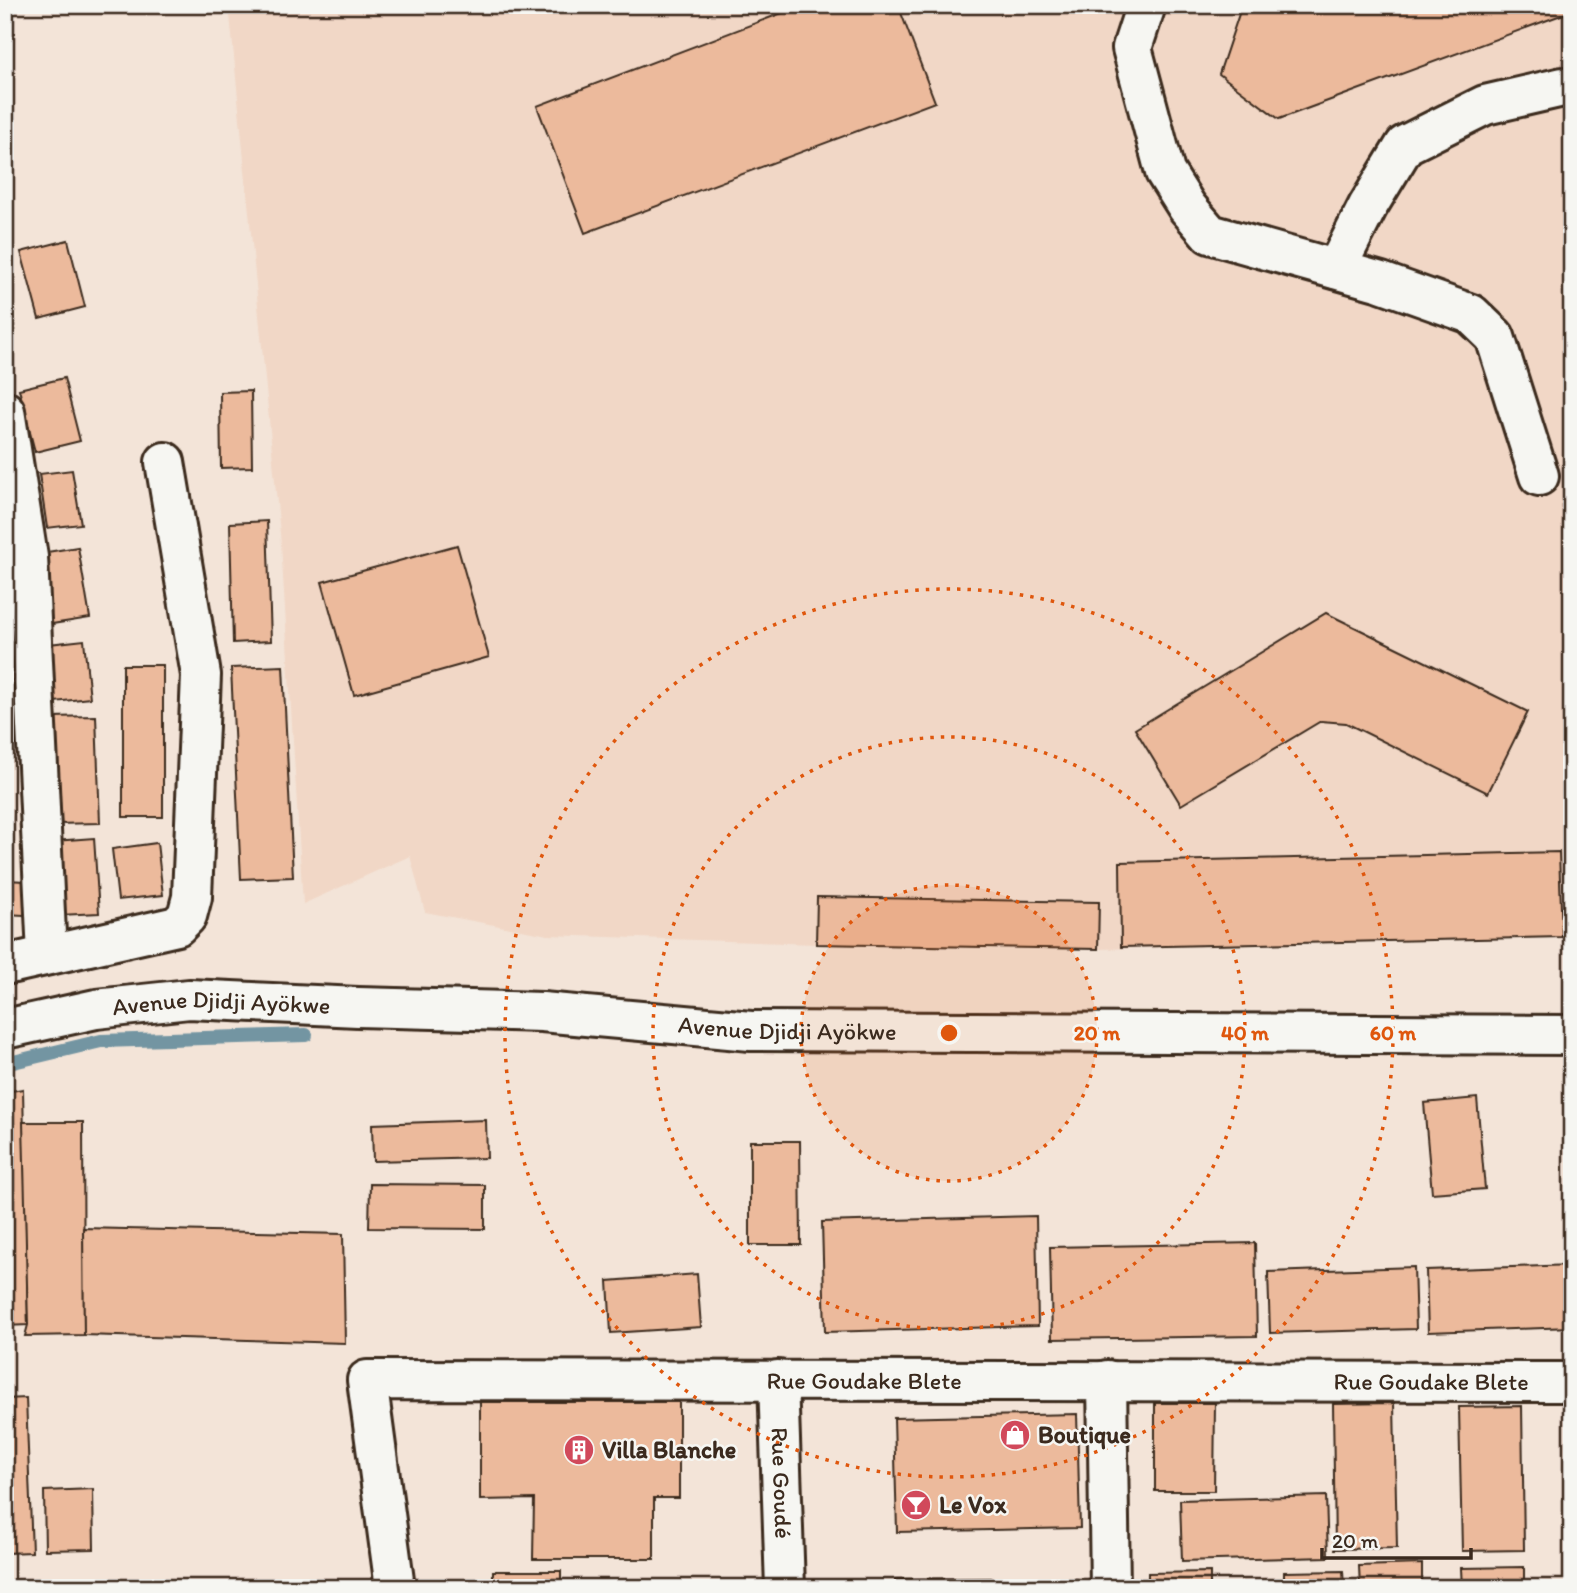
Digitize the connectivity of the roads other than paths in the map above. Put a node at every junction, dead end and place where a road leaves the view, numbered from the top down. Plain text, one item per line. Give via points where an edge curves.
1 (1146, 5) edge
2 (1572, 88) edge
3 (1336, 269) junction
4 (5, 411) edge
5 (165, 462) dead end
6 (1539, 476) dead end
7 (47, 955) junction
8 (5, 965) edge
9 (5, 1029) edge
10 (1572, 1035) edge
11 (778, 1380) junction
12 (1107, 1380) junction
13 (1572, 1382) edge
14 (395, 1588) edge
15 (785, 1588) edge
16 (1110, 1588) edge

1 - 3 street via 1132,48 1165,172 1187,207 1210,234
2 - 3 street via 1485,104 1405,145
3 - 6 street via 1471,314 1495,337
4 - 7 street via 28,557
5 - 7 street via 201,676 192,897 187,916 177,926
7 - 8 street
9 - 10 street, Avenue Djidji Ayökwe via 96,1009 189,999 542,1013 751,1031
11 - 12 street, Rue Goudake Blete
11 - 14 street, Rue Goudake Blete via 367,1380
11 - 15 street, Rue Goudé
12 - 13 street, Rue Goudake Blete
12 - 16 street

